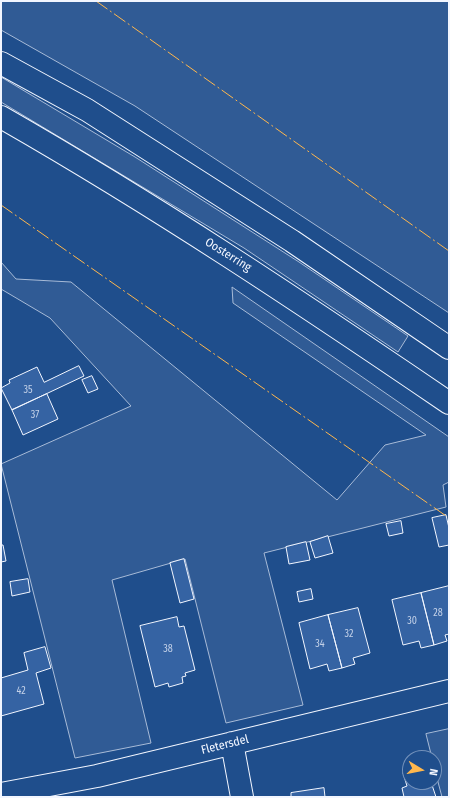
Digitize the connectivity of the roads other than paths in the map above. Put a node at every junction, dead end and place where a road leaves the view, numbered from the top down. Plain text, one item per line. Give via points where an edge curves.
1 (1, 62) edge
2 (1, 117) edge
3 (449, 348) edge
4 (449, 403) edge
5 (449, 691) edge
6 (232, 743) junction
7 (1, 794) edge
8 (242, 797) edge

1 - 3 main road via 94,114 292,241
2 - 4 main road, Oosterring via 59,150 266,279
5 - 6 main road, Fletersdel
6 - 7 main road, Fletersdel via 97,776
6 - 8 main road

